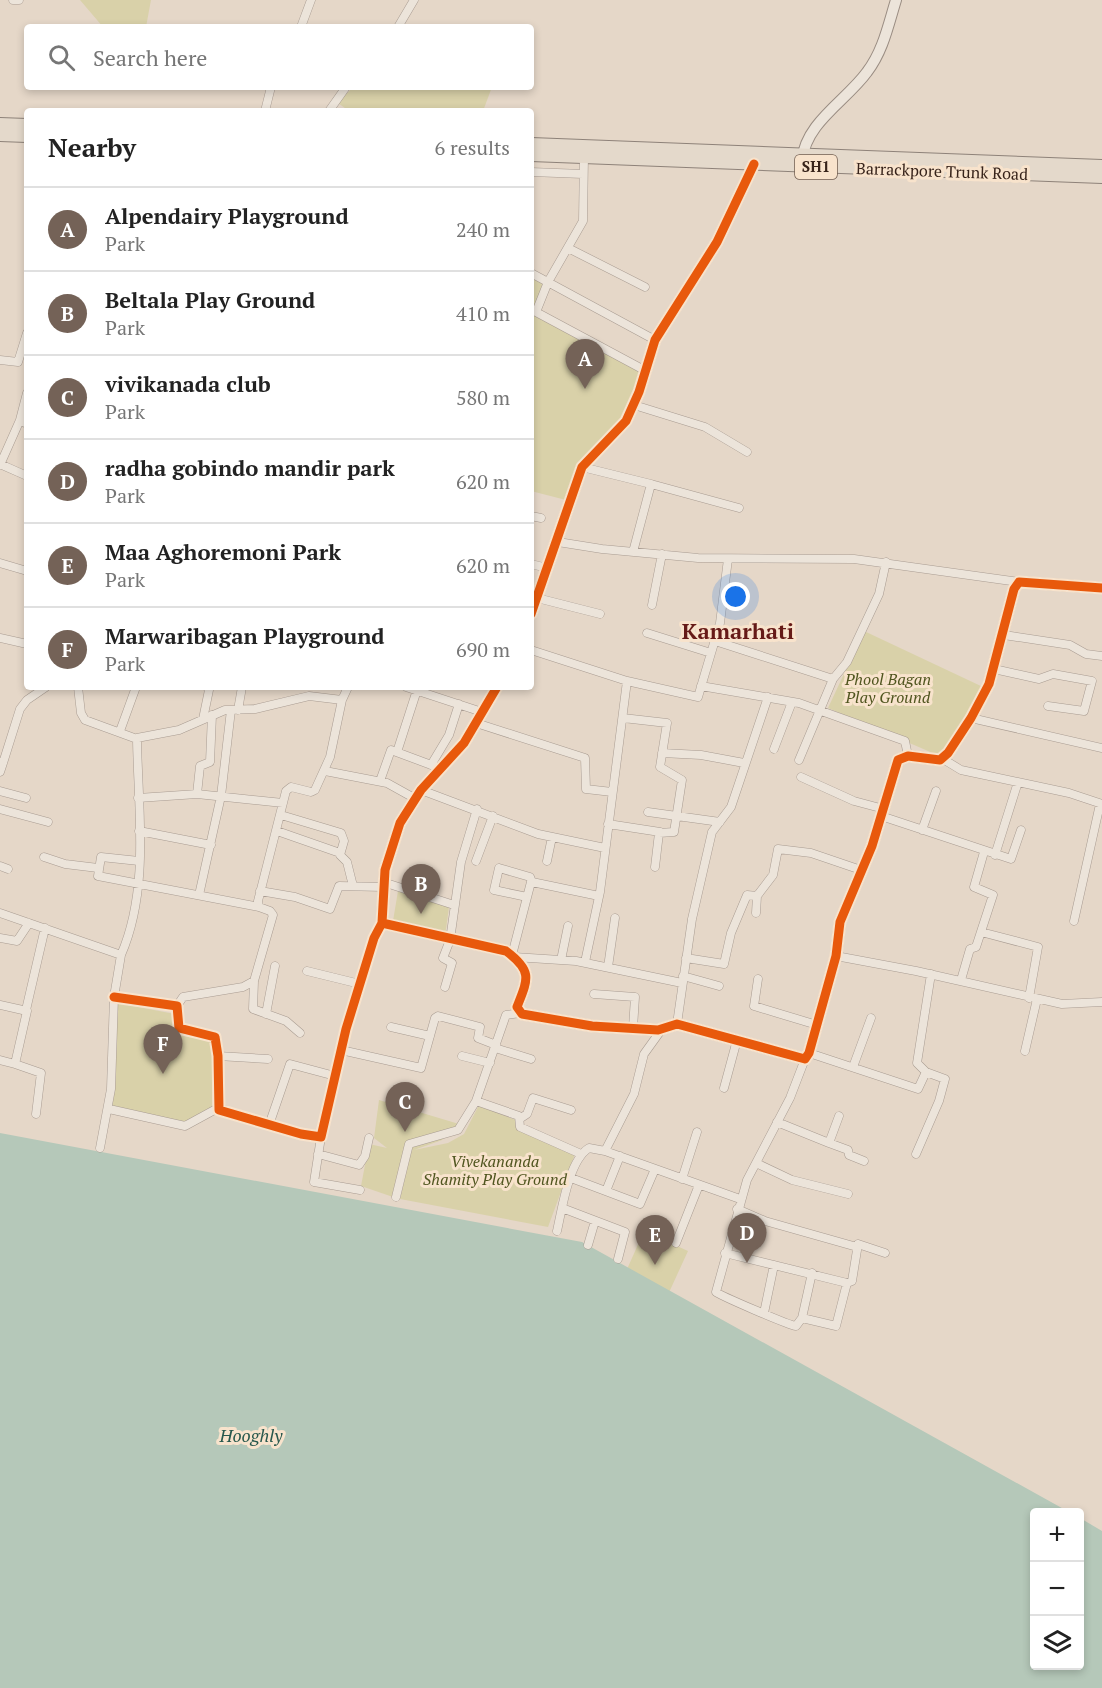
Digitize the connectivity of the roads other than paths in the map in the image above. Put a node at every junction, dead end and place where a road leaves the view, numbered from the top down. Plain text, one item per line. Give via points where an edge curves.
1 (13, 0) edge
2 (19, 0) edge
3 (311, 0) edge
4 (414, 0) edge
5 (896, 0) edge
6 (302, 24) edge
7 (400, 24) edge
8 (270, 90) edge
9 (344, 90) edge
10 (266, 108) edge
11 (331, 108) edge
12 (0, 124) edge
13 (24, 125) edge
14 (0, 135) edge
15 (24, 136) edge
16 (534, 144) edge
17 (802, 153) junction
18 (534, 155) edge
19 (584, 156) junction
20 (754, 164) junction
21 (801, 166) junction
22 (1102, 166) edge
23 (534, 172) edge
24 (583, 174) junction
25 (1102, 177) edge
26 (568, 248) junction
27 (534, 275) edge
28 (548, 282) junction
29 (645, 287) dead end
30 (655, 340) junction
31 (24, 343) edge
32 (19, 359) junction
33 (0, 360) edge
34 (24, 363) edge
35 (646, 371) junction
36 (634, 405) junction
37 (23, 422) edge
38 (747, 452) dead end
39 (0, 464) edge
40 (582, 467) junction
41 (24, 475) edge
42 (651, 484) junction
43 (739, 508) dead end
44 (534, 517) edge
45 (541, 518) dead end
46 (558, 542) junction
47 (633, 552) junction
48 (662, 554) junction
49 (728, 558) junction
50 (886, 562) junction
51 (0, 563) edge
52 (534, 565) edge
53 (547, 568) junction
54 (24, 570) edge
55 (1019, 582) junction
56 (1102, 588) edge
57 (537, 598) junction
58 (652, 605) dead end
59 (534, 606) edge
60 (600, 614) dead end
61 (647, 633) dead end
62 (1004, 635) junction
63 (0, 638) edge
64 (715, 641) junction
65 (24, 643) edge
66 (534, 651) edge
67 (711, 653) junction
68 (1102, 656) edge
69 (994, 669) junction
70 (833, 679) junction
71 (627, 681) junction
72 (701, 686) junction
73 (42, 690) edge
74 (79, 690) edge
75 (135, 690) edge
76 (209, 690) edge
77 (241, 690) edge
78 (347, 690) edge
79 (417, 690) joint
80 (495, 690) edge
81 (768, 697) junction
82 (342, 700) junction
83 (792, 702) junction
84 (459, 704) junction
85 (1048, 706) dead end
86 (234, 710) junction
87 (822, 710) junction
88 (482, 712) junction
89 (212, 715) junction
90 (622, 718) junction
91 (971, 718) junction
92 (203, 719) junction
93 (476, 723) junction
94 (120, 731) junction
95 (136, 738) junction
96 (1102, 748) edge
97 (774, 749) dead end
98 (397, 752) junction
99 (662, 753) junction
100 (908, 756) junction
101 (944, 759) junction
102 (799, 760) dead end
103 (744, 762) junction
104 (2, 763) edge
105 (431, 765) junction
106 (442, 769) junction
107 (325, 771) junction
108 (0, 772) edge
109 (801, 777) dead end
110 (380, 781) junction
111 (1018, 782) junction
112 (0, 791) edge
113 (936, 791) dead end
114 (612, 792) junction
115 (196, 794) junction
116 (418, 794) junction
117 (221, 796) junction
118 (26, 798) dead end
119 (138, 798) junction
120 (283, 803) junction
121 (1101, 804) edge
122 (0, 809) edge
123 (477, 809) junction
124 (648, 812) dead end
125 (883, 812) junction
126 (280, 815) junction
127 (493, 816) junction
128 (677, 816) junction
129 (48, 822) dead end
130 (720, 822) junction
131 (608, 824) junction
132 (922, 830) junction
133 (1021, 830) dead end
134 (139, 831) junction
135 (277, 831) junction
136 (660, 832) junction
137 (552, 837) junction
138 (211, 845) junction
139 (605, 848) junction
140 (984, 852) junction
141 (340, 853) junction
142 (995, 855) junction
143 (44, 857) dead end
144 (139, 861) junction
145 (477, 861) dead end
146 (547, 861) dead end
147 (655, 867) dead end
148 (98, 868) junction
149 (861, 870) junction
150 (531, 882) junction
151 (383, 884) junction
152 (138, 886) junction
153 (353, 886) junction
154 (260, 891) junction
155 (199, 895) junction
156 (599, 896) junction
157 (757, 896) junction
158 (527, 897) junction
159 (453, 905) junction
160 (260, 906) junction
161 (0, 913) edge
162 (756, 913) dead end
163 (615, 918) dead end
164 (1074, 921) dead end
165 (29, 923) junction
166 (382, 923) junction
167 (568, 926) dead end
168 (45, 928) junction
169 (981, 932) junction
170 (0, 938) edge
171 (450, 940) junction
172 (121, 955) junction
173 (513, 956) junction
174 (836, 956) junction
175 (686, 957) junction
176 (561, 960) junction
177 (585, 962) junction
178 (276, 966) dead end
179 (608, 967) junction
180 (307, 971) dead end
181 (931, 974) junction
182 (758, 979) dead end
183 (682, 980) junction
184 (254, 981) junction
185 (961, 981) junction
186 (360, 984) junction
187 (719, 986) dead end
188 (445, 987) dead end
189 (594, 994) dead end
190 (114, 997) junction
191 (1033, 999) junction
192 (1102, 1002) edge
193 (0, 1005) edge
194 (177, 1006) junction
195 (26, 1010) junction
196 (520, 1013) junction
197 (266, 1014) junction
198 (871, 1018) dead end
199 (676, 1024) junction
200 (817, 1025) junction
201 (391, 1027) dead end
202 (633, 1028) junction
203 (662, 1029) junction
204 (300, 1033) dead end
205 (430, 1036) junction
206 (737, 1040) junction
207 (496, 1046) junction
208 (341, 1050) junction
209 (1024, 1051) dead end
210 (218, 1056) junction
211 (462, 1056) dead end
212 (807, 1056) junction
213 (268, 1059) dead end
214 (531, 1059) dead end
215 (0, 1060) edge
216 (489, 1063) junction
217 (15, 1064) junction
218 (853, 1067) junction
219 (926, 1072) junction
220 (335, 1076) junction
221 (724, 1088) dead end
222 (476, 1101) junction
223 (218, 1108) junction
224 (109, 1110) junction
225 (571, 1110) dead end
226 (36, 1114) dead end
227 (839, 1116) dead end
228 (521, 1118) junction
229 (777, 1122) junction
230 (270, 1125) junction
231 (698, 1132) dead end
232 (321, 1137) junction
233 (369, 1138) dead end
234 (829, 1143) junction
235 (100, 1148) dead end
236 (606, 1151) junction
237 (318, 1154) junction
238 (581, 1154) junction
239 (916, 1154) dead end
240 (620, 1156) junction
241 (864, 1161) dead end
242 (756, 1163) junction
243 (655, 1169) junction
244 (571, 1178) junction
245 (682, 1179) junction
246 (699, 1185) junction
247 (360, 1190) dead end
248 (606, 1191) junction
249 (848, 1194) dead end
250 (396, 1197) dead end
251 (740, 1199) junction
252 (562, 1208) junction
253 (737, 1209) junction
254 (595, 1221) junction
255 (557, 1231) dead end
256 (676, 1243) dead end
257 (588, 1245) dead end
258 (856, 1247) junction
259 (725, 1253) junction
260 (885, 1253) dead end
261 (618, 1259) dead end
262 (774, 1265) junction
263 (812, 1273) junction
264 (847, 1283) junction
265 (764, 1312) junction
266 (801, 1318) junction

1 - 2 street
3 - 6 street
4 - 7 street
5 - 17 street via 875,60 815,127
8 - 10 street
9 - 11 street
12 - 13 main road
14 - 15 main road
16 - 17 main road, Barrackpore Trunk Road / SH1
17 - 21 street
17 - 22 main road, Barrackpore Trunk Road / SH1
18 - 19 main road, Barrackpore Trunk Road / SH1
19 - 20 main road, Barrackpore Trunk Road / SH1
19 - 24 street
20 - 21 main road, Barrackpore Trunk Road / SH1
20 - 30 street via 717,242
21 - 25 main road, Barrackpore Trunk Road / SH1
23 - 24 street
24 - 26 street via 584,217
26 - 28 street
26 - 29 street
27 - 28 street
28 - 30 street
28 - 35 street via 537,314
30 - 35 street
31 - 32 street
32 - 33 street via 15,363
32 - 34 street
35 - 36 street
36 - 38 street via 705,427
36 - 40 street via 621,429
37 - 39 street
39 - 41 street
40 - 42 street
40 - 46 street
42 - 43 street
42 - 47 street
44 - 45 street
46 - 47 street
46 - 53 street
47 - 48 street
48 - 49 street
48 - 58 street
49 - 50 street
49 - 64 street
50 - 55 street
50 - 70 street via 879,594 847,662
51 - 54 street
52 - 53 street
53 - 57 street
55 - 56 street
55 - 62 street
57 - 59 street
57 - 60 street
61 - 67 street
62 - 68 street via 1070,645 1086,654
62 - 69 street
63 - 65 street
64 - 67 street
64 - 70 street
66 - 71 street
67 - 72 street
69 - 85 street via 1039,679 1053,674 1092,681 1084,711
69 - 91 street
70 - 87 street
71 - 72 street via 697,697
71 - 90 street
72 - 81 street
73 - 104 street via 22,707
74 - 94 street via 84,719
75 - 94 street
76 - 92 street
77 - 86 street
78 - 82 street
79 - 84 street
79 - 98 street
80 - 88 street
81 - 83 street
81 - 103 street
82 - 86 street via 309,696 262,708
82 - 107 street via 338,732
83 - 87 street
83 - 97 street
84 - 88 street
84 - 105 street via 449,735
86 - 89 street
86 - 117 street
87 - 100 street via 905,741
87 - 102 street
88 - 93 street
89 - 92 street
89 - 115 street via 210,762 200,766
90 - 99 street via 667,723
90 - 114 street
91 - 96 street
91 - 101 street
92 - 95 street via 172,732
93 - 106 street
93 - 114 street via 585,758 586,789
94 - 95 street
95 - 119 street
98 - 105 street
98 - 110 street via 390,751
99 - 103 street
99 - 128 street via 662,769 682,780
100 - 101 street
100 - 125 street via 897,762
101 - 111 street via 961,770
103 - 130 street via 731,807
104 - 108 street
105 - 106 street
106 - 116 street
107 - 110 street
107 - 120 street via 314,791 289,787
109 - 125 street
110 - 116 street
111 - 121 street
111 - 142 street
112 - 118 street
113 - 132 street
114 - 131 street
115 - 117 street
115 - 119 street
116 - 123 street
116 - 151 street via 394,839
117 - 120 street
117 - 138 street
119 - 134 street
120 - 126 street
121 - 164 street
122 - 129 street
123 - 127 street
123 - 159 street via 460,862
124 - 128 street
125 - 132 street
125 - 149 street
126 - 135 street
126 - 141 street via 340,832 344,842
127 - 137 street
127 - 145 street
128 - 130 street
128 - 136 street via 674,833
130 - 175 street via 710,841
131 - 136 street
131 - 139 street
132 - 140 street
133 - 142 street via 1012,858
134 - 138 street
134 - 144 street
135 - 141 street
135 - 154 street
136 - 147 street
137 - 139 street
137 - 146 street
138 - 155 street
139 - 156 street
140 - 142 street
140 - 169 street via 974,887 993,895
141 - 153 street via 347,862
143 - 148 street
144 - 148 street via 101,857
144 - 152 street
148 - 152 street via 100,878
149 - 157 street via 811,853 778,849 773,875
149 - 174 street via 840,922
150 - 156 street
150 - 158 street
150 - 158 street via 530,877 498,869 494,890
151 - 153 street
151 - 159 street
151 - 166 street
152 - 155 street
152 - 172 street via 134,917
153 - 154 street via 338,887 330,909
154 - 160 street
155 - 160 street
156 - 177 street
157 - 162 street
157 - 175 street via 747,895 724,964
158 - 173 street
159 - 171 street
160 - 184 street via 273,915
161 - 165 street
163 - 179 street
165 - 168 street
165 - 170 street via 17,941
166 - 171 street
166 - 186 street
167 - 176 street
168 - 172 street
168 - 195 street
169 - 185 street via 976,947 970,949
169 - 191 street via 1038,947
171 - 173 street via 501,949
171 - 188 street via 443,958 452,963
172 - 190 street
173 - 176 street
173 - 196 street via 528,977 517,1007
174 - 181 street
174 - 200 street
175 - 183 street
176 - 177 street
177 - 179 street
178 - 197 street
179 - 183 street
180 - 186 street
181 - 185 street
181 - 219 street via 917,1063
182 - 200 street via 754,1006
183 - 187 street
183 - 199 street
184 - 194 street via 243,987 182,997
184 - 197 street via 252,1009
185 - 191 street
186 - 208 street
189 - 202 street via 636,997
190 - 194 street
190 - 224 street
191 - 192 street via 1062,1004
191 - 209 street
193 - 195 street
194 - 210 street via 179,1028 214,1037
195 - 217 street
196 - 202 street via 592,1026
196 - 207 street via 506,1014
197 - 204 street via 286,1021
198 - 218 street
199 - 203 street
199 - 206 street
200 - 212 street
201 - 205 street
202 - 203 street
203 - 236 street via 644,1054 634,1094
205 - 207 street via 438,1016 480,1027 478,1038
205 - 208 street via 419,1069
206 - 212 street
206 - 221 street
207 - 214 street
207 - 216 street
208 - 220 street
210 - 213 street
210 - 223 street
211 - 216 street
212 - 218 street
212 - 229 street
215 - 217 street
216 - 222 street
217 - 226 street via 41,1073
218 - 219 street via 918,1089
219 - 239 street via 946,1081
220 - 230 street via 290,1064
220 - 232 street
222 - 228 street
222 - 250 street via 454,1133 409,1144
223 - 224 street via 186,1126
223 - 230 street
224 - 235 street
225 - 228 street via 533,1098 527,1114
227 - 234 street
228 - 238 street via 520,1127
229 - 234 street
229 - 242 street
230 - 232 street
231 - 245 street
232 - 237 street
233 - 237 street via 359,1165
234 - 241 street
236 - 238 street via 591,1148
236 - 240 street
237 - 247 street via 314,1182
238 - 244 street
240 - 243 street
240 - 248 street
242 - 249 street via 792,1180
242 - 251 street
243 - 245 street
243 - 248 street via 641,1203
244 - 248 street
244 - 252 street
245 - 246 street
246 - 251 street
246 - 256 street
251 - 253 street
252 - 254 street
252 - 255 street
253 - 258 street
253 - 259 street
254 - 257 street
254 - 261 street via 626,1232
258 - 260 street via 863,1244
258 - 264 street via 852,1281
259 - 262 street
259 - 265 street via 717,1293
262 - 263 street
262 - 265 street
263 - 264 street
263 - 266 street
264 - 266 street via 836,1326
265 - 266 street via 794,1326

